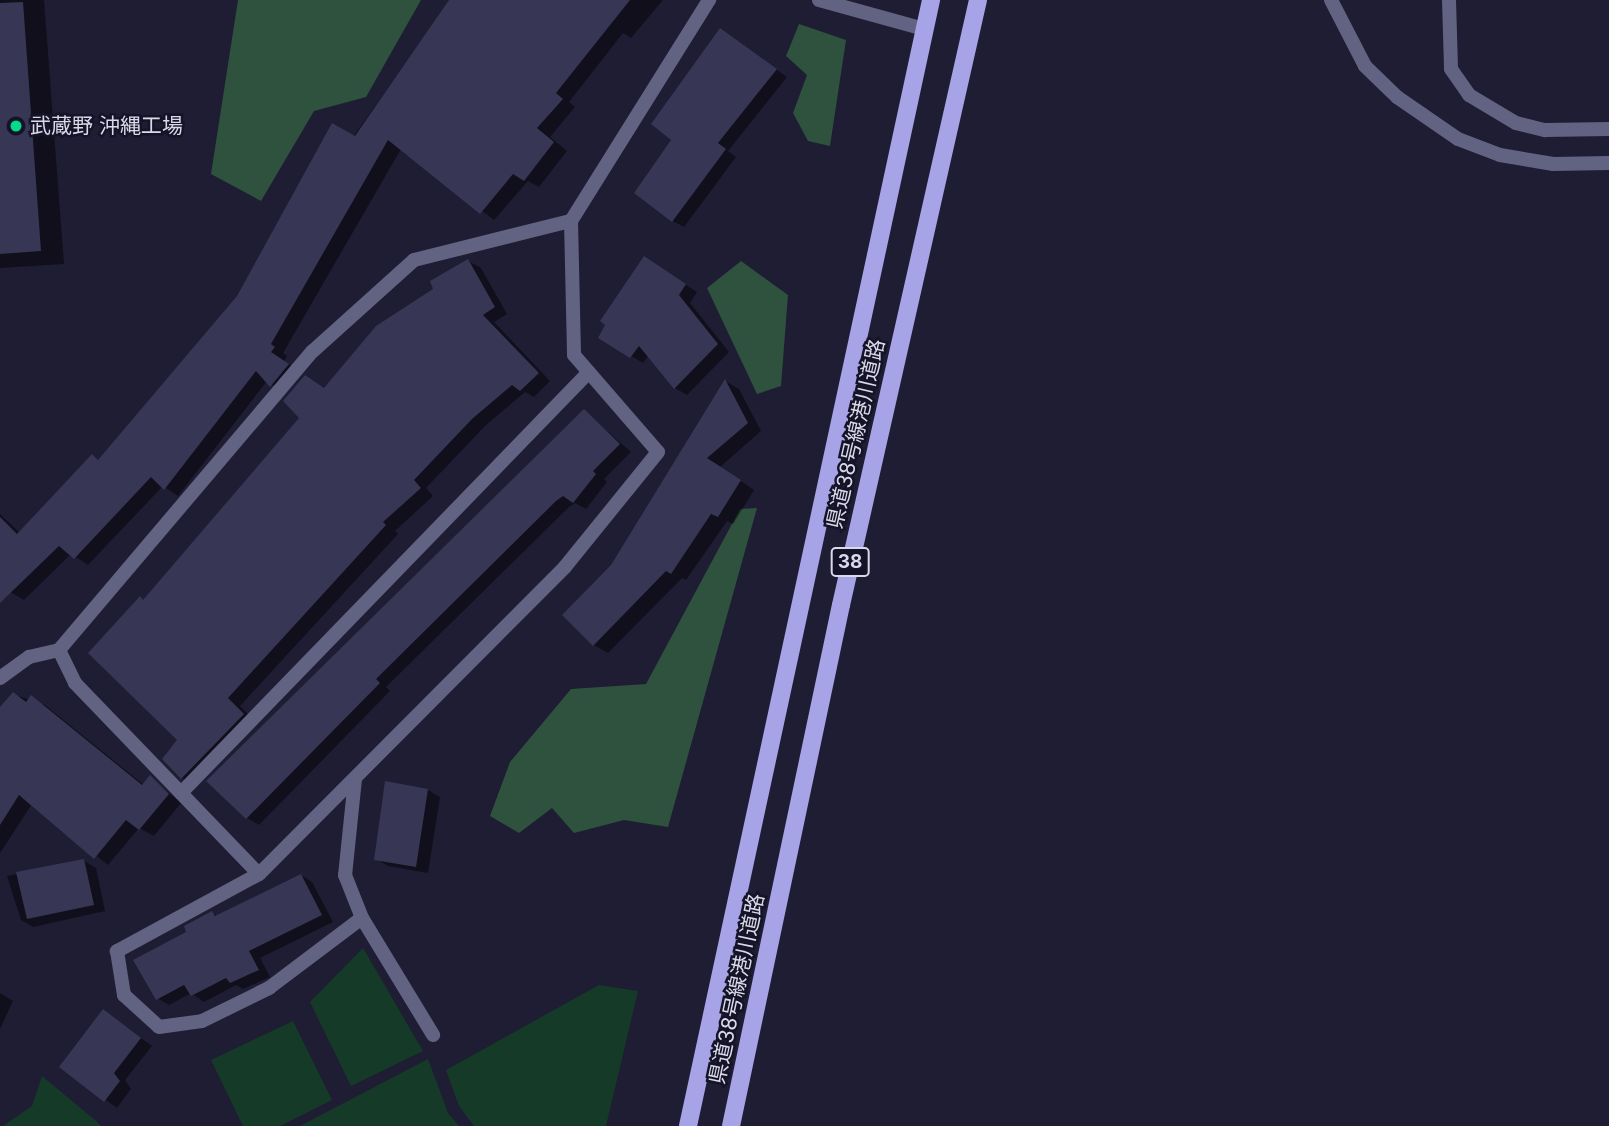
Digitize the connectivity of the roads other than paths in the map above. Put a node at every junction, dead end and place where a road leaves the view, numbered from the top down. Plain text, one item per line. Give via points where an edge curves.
1 (709, 0) edge
2 (819, 0) edge
3 (931, 0) edge
4 (978, 0) edge
5 (1331, 0) edge
6 (1449, 0) edge
7 (925, 29) junction
8 (1609, 129) edge
9 (1609, 163) edge
10 (571, 221) junction
11 (589, 372) junction
12 (59, 650) junction
13 (0, 678) edge
14 (355, 779) junction
15 (180, 793) junction
16 (259, 874) junction
17 (362, 918) junction
18 (433, 1035) dead end
19 (688, 1126) edge
20 (731, 1126) edge

1 - 10 street
2 - 7 street
3 - 7 main road, 県道38号線港川道路 / 38
4 - 20 main road, 県道38号線港川道路 / 38 via 841,605
5 - 9 street via 1365,66 1397,97 1458,139 1500,155 1553,164
6 - 8 street via 1451,69 1469,95 1516,123 1545,130
7 - 19 main road, 県道38号線港川道路 / 38
10 - 11 street via 574,355
10 - 12 street via 414,260 313,351
11 - 14 street via 658,452 565,568
11 - 15 street
12 - 13 street via 29,657
12 - 15 street via 75,683
14 - 16 street
14 - 17 street via 345,875
15 - 16 street
16 - 17 street via 117,951 124,995 159,1027 202,1021 269,988
17 - 18 street

